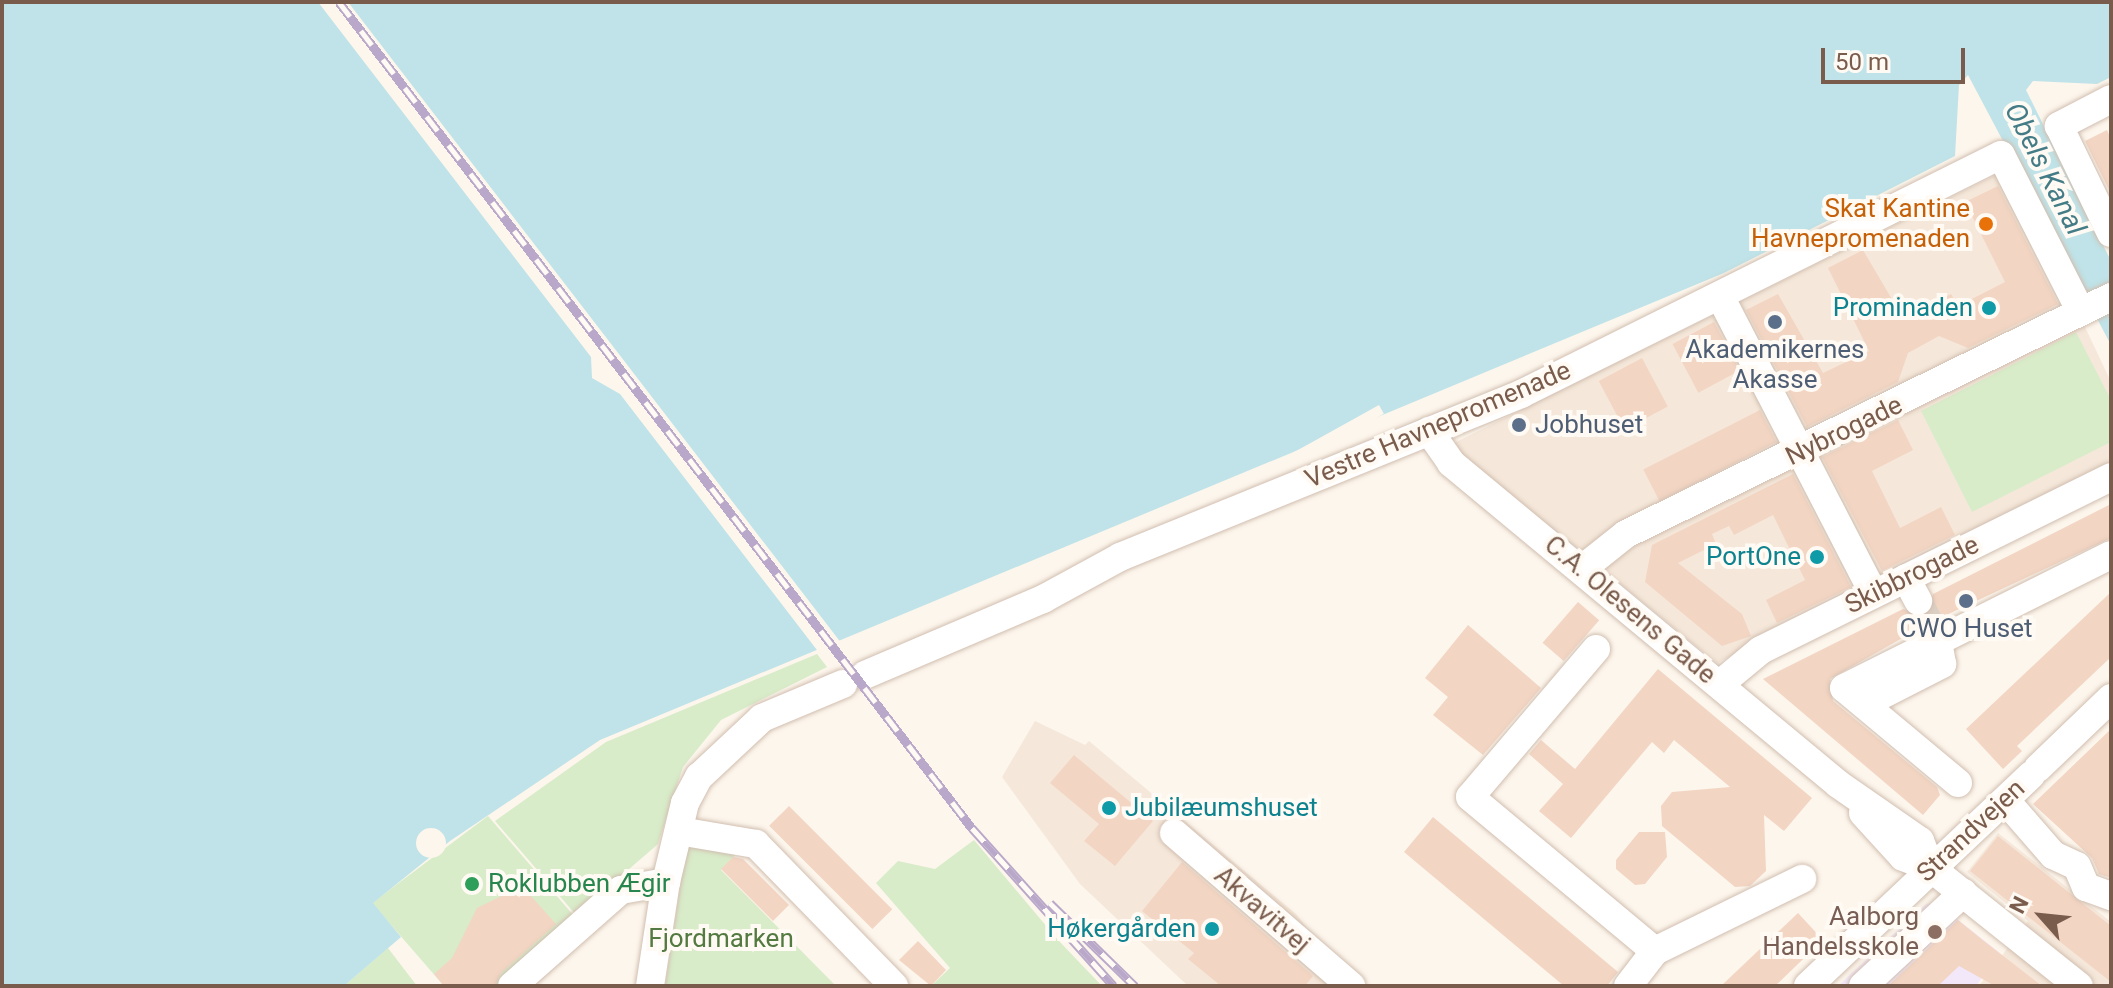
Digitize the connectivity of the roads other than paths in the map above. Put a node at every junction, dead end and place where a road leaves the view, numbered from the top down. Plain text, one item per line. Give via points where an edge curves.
1 (2111, 99) edge
2 (2111, 233) edge
3 (1720, 296) junction
4 (2093, 305) edge
5 (1429, 431) junction
6 (1803, 452) junction
7 (2111, 477) edge
8 (2111, 555) edge
9 (1582, 569) junction
10 (1874, 594) junction
11 (1596, 649) dead end
12 (1720, 684) junction
13 (2111, 698) edge
14 (1958, 783) dead end
15 (2013, 809) dead end
16 (679, 831) junction
17 (1174, 833) dead end
18 (1931, 868) junction
19 (1802, 879) dead end
20 (666, 882) junction
21 (1963, 893) junction
22 (2111, 896) edge
23 (1655, 951) junction
24 (512, 986) edge
25 (650, 986) edge
26 (894, 986) edge
27 (1351, 986) edge
28 (1628, 986) edge
29 (1808, 986) edge
30 (1863, 986) edge
31 (2079, 986) edge

1 - 2 street via 2059,126
3 - 4 street, Vestre Havnepromenade via 2001,155
3 - 5 street, Vestre Havnepromenade via 1521,394
3 - 6 street
4 - 6 street, Nybrogade
5 - 9 street, C.A. Olesens Gade via 1451,463
5 - 16 street, Vestre Havnepromenade via 1120,557 1043,599 762,718 717,754 685,803
6 - 9 street, Nybrogade via 1626,534
6 - 10 street
7 - 10 street, Skibbrogade via 1912,590
8 - 14 street via 1844,688
9 - 12 street, C.A. Olesens Gade
10 - 12 street, Skibbrogade via 1761,650
11 - 23 street via 1470,797
12 - 18 street, C.A. Olesens Gade via 1838,784 1920,841
13 - 18 street, Strandvejen
15 - 22 street via 2053,855 2077,866 2086,887
16 - 20 street, Vestre Havnepromenade
16 - 26 street via 756,844
17 - 27 street, Akvavitvej
18 - 21 street
18 - 29 street, Strandvejen
19 - 23 street
20 - 24 street via 621,890
20 - 25 street, Vestre Havnepromenade
21 - 30 street
21 - 31 street
23 - 28 street

